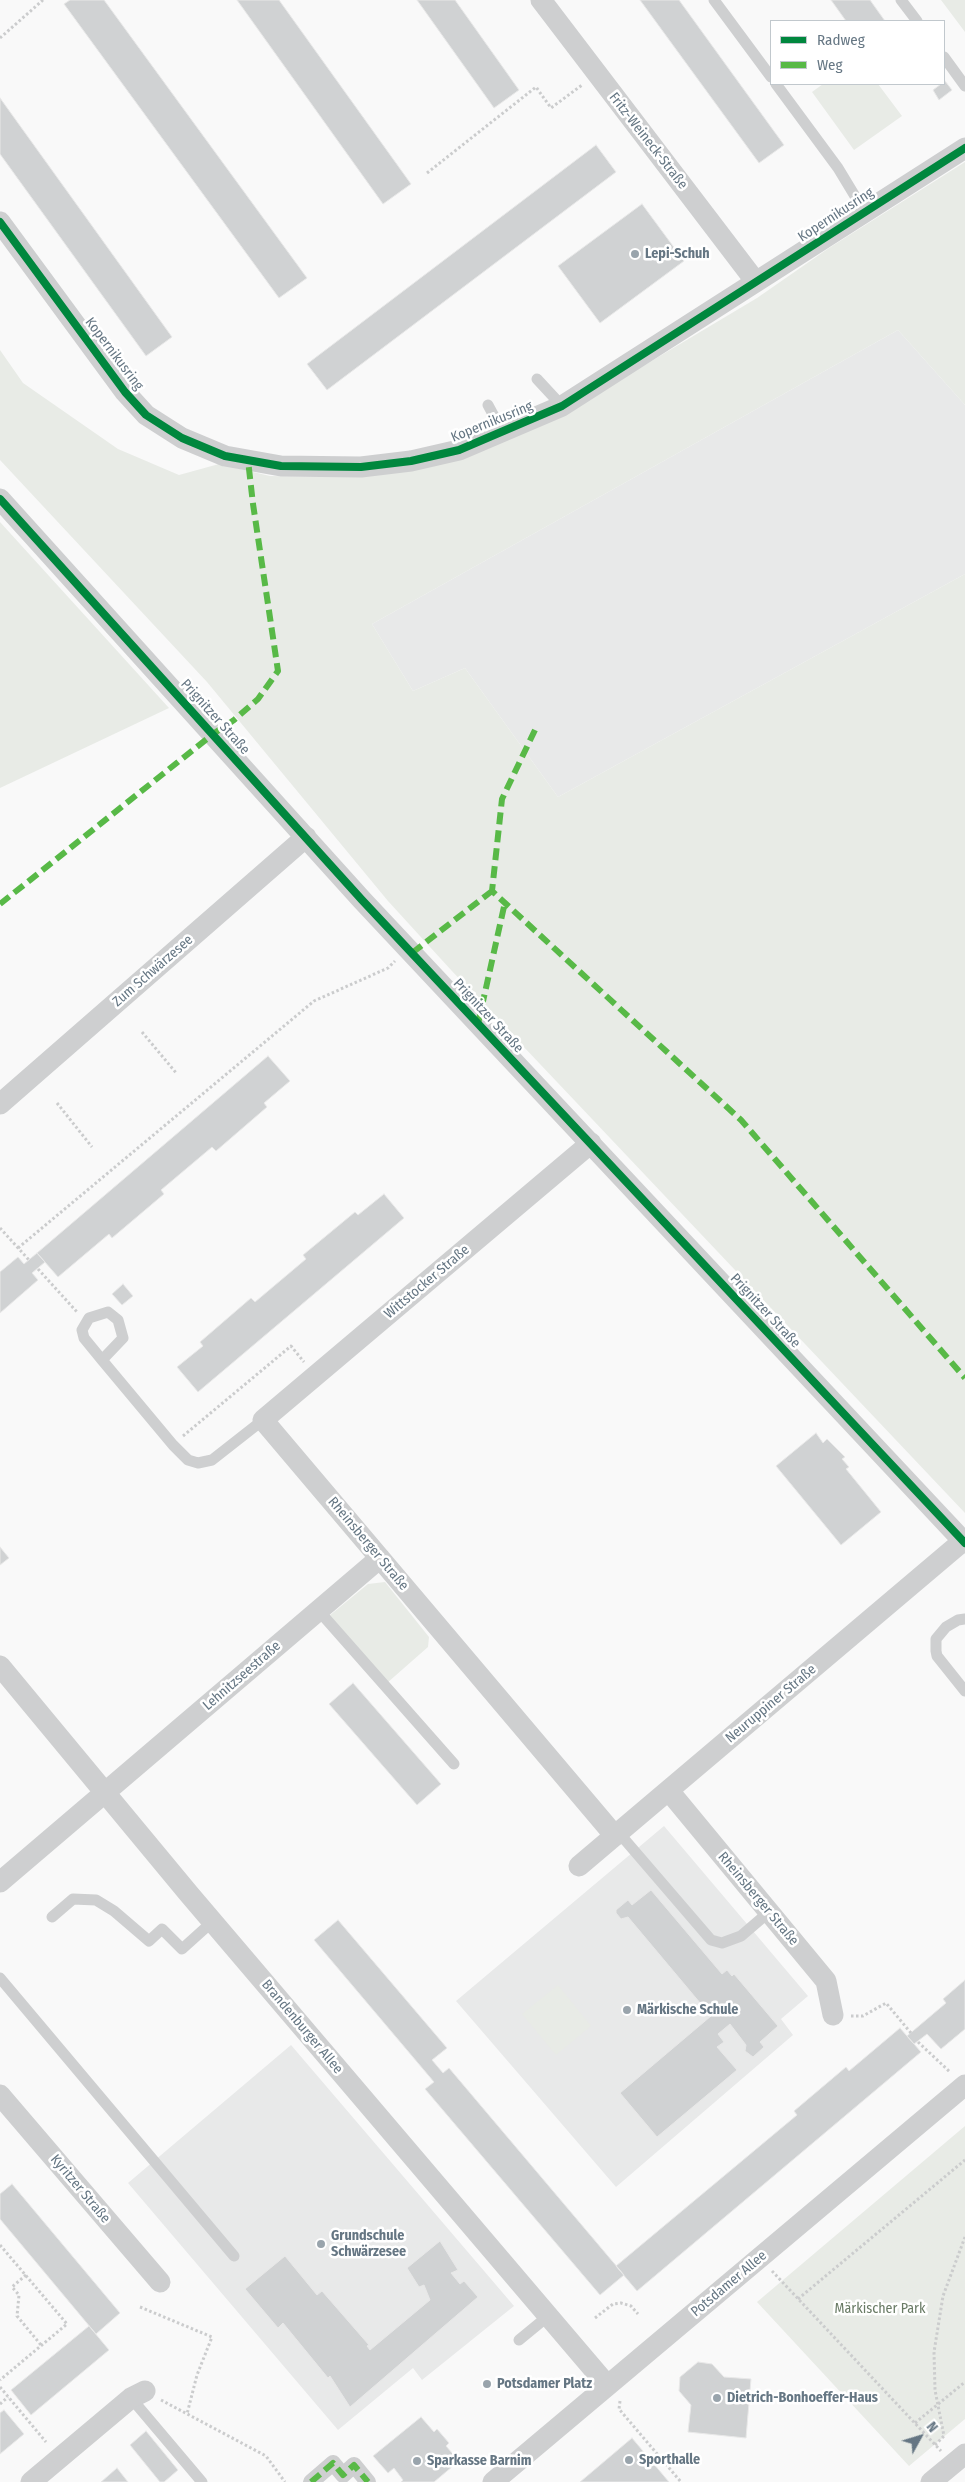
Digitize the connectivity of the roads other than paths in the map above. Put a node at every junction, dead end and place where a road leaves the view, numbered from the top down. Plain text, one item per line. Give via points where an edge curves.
1 (541, 0) edge
2 (714, 0) edge
3 (901, 0) edge
4 (916, 20) edge
5 (945, 58) edge
6 (770, 76) edge
7 (777, 85) edge
8 (965, 86) edge
9 (965, 148) edge
10 (864, 211) junction
11 (0, 222) edge
12 (756, 282) junction
13 (537, 379) dead end
14 (488, 406) dead end
15 (562, 406) junction
16 (503, 433) junction
17 (0, 499) edge
18 (306, 837) junction
19 (0, 1104) edge
20 (591, 1143) junction
21 (102, 1360) junction
22 (263, 1420) junction
23 (964, 1542) edge
24 (380, 1558) junction
25 (318, 1610) junction
26 (965, 1619) edge
27 (0, 1666) edge
28 (965, 1691) edge
29 (454, 1764) dead end
30 (668, 1791) junction
31 (105, 1794) junction
32 (617, 1834) junction
33 (579, 1866) dead end
34 (0, 1882) edge
35 (769, 1912) junction
36 (52, 1917) dead end
37 (212, 1922) junction
38 (0, 1978) edge
39 (833, 2015) road end
40 (965, 2085) edge
41 (0, 2095) edge
42 (234, 2256) dead end
43 (160, 2282) dead end
44 (548, 2317) junction
45 (519, 2340) dead end
46 (608, 2385) junction
47 (138, 2394) joint
48 (30, 2482) edge
49 (202, 2482) edge
50 (311, 2482) edge
51 (368, 2482) edge
52 (493, 2482) edge

1 - 12 street, Fritz-Weineck-Straße
2 - 6 lane
3 - 4 lane
5 - 8 lane
7 - 10 lane via 838,168
9 - 10 street, Kopernikusring
10 - 12 street, Kopernikusring
11 - 16 street, Kopernikusring via 125,392 146,416 182,438 225,456 281,466 361,467 411,461 459,450
12 - 15 street, Kopernikusring
13 - 15 lane
14 - 16 lane
15 - 16 street, Kopernikusring
17 - 18 street, Prignitzer Straße
18 - 19 street, Zum Schwärzesee
18 - 20 street, Prignitzer Straße
20 - 22 street, Wittstocker Straße
20 - 23 street, Prignitzer Straße
21 - 21 lane via 84,1338 82,1330 93,1315 108,1312 116,1316 122,1326 123,1338
21 - 22 lane via 188,1460 205,1462
22 - 24 street, Rheinsberger Straße
23 - 30 street, Neuruppiner Straße
24 - 25 street, Lehnitzseestraße
24 - 32 street, Rheinsberger Straße
25 - 29 lane
25 - 31 street, Lehnitzseestraße
26 - 28 lane via 946,1626 936,1639 937,1656
27 - 31 street, Brandenburger Allee
30 - 32 street, Neuruppiner Straße
30 - 35 street, Rheinsberger Straße
31 - 34 street
31 - 37 street, Brandenburger Allee
32 - 33 street, Neuruppiner Straße
32 - 35 lane via 711,1940 722,1943 741,1936
35 - 39 street, Rheinsberger Straße via 826,1981
36 - 37 lane via 73,1899 96,1900 149,1940 162,1930 182,1949
37 - 44 street, Brandenburger Allee
38 - 42 lane
40 - 46 street, Potsdamer Allee
41 - 43 street, Kyritzer Straße
44 - 45 lane
44 - 46 street, Brandenburger Allee
46 - 52 street, Potsdamer Allee
47 - 48 street
47 - 49 lane
50 - 51 street via 333,2463 343,2475 354,2465

